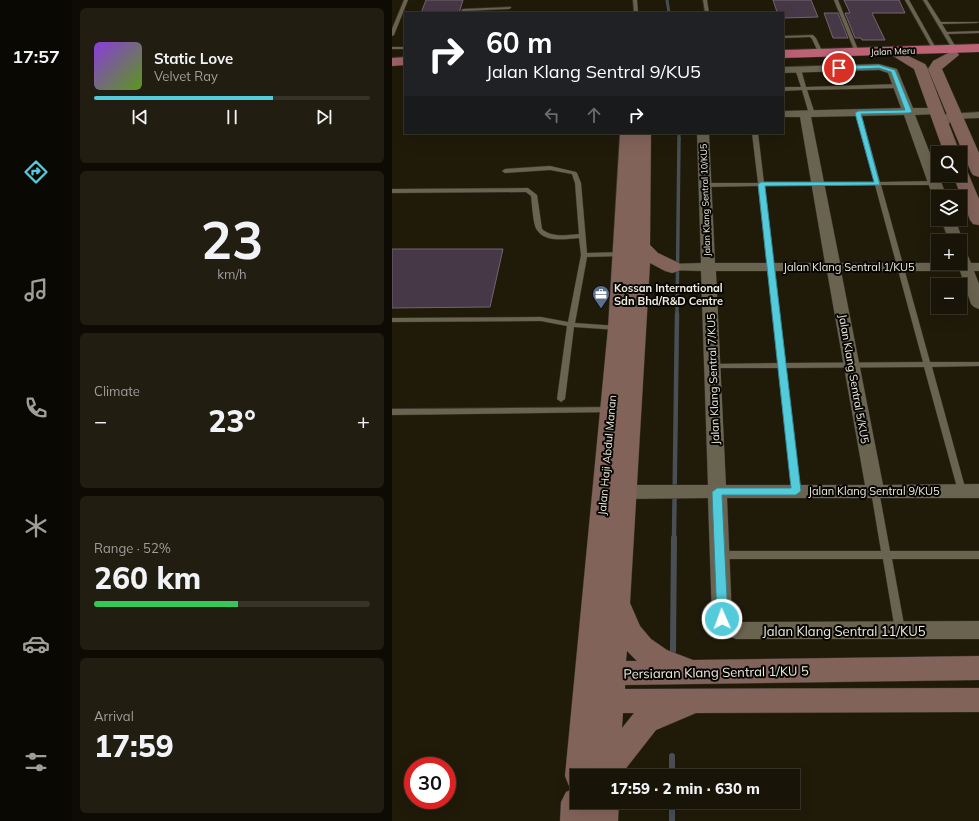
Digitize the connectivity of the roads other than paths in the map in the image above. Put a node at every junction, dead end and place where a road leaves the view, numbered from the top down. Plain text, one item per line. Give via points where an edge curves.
1 (406, 0) edge
2 (510, 0) edge
3 (634, 0) edge
4 (705, 0) edge
5 (836, 0) edge
6 (907, 0) edge
7 (925, 0) edge
8 (464, 10) dead end
9 (508, 11) edge
10 (636, 12) edge
11 (707, 12) edge
12 (977, 22) dead end
13 (939, 23) junction
14 (979, 32) edge
15 (946, 33) junction
16 (392, 35) edge
17 (784, 36) edge
18 (392, 48) edge
19 (404, 48) edge
20 (979, 48) edge
21 (935, 50) junction
22 (856, 52) junction
23 (954, 52) junction
24 (820, 53) junction
25 (784, 54) edge
26 (979, 54) edge
27 (900, 56) junction
28 (784, 59) edge
29 (404, 61) edge
30 (392, 62) edge
31 (392, 67) edge
32 (404, 67) edge
33 (798, 69) junction
34 (784, 70) edge
35 (900, 86) junction
36 (784, 89) edge
37 (804, 89) junction
38 (936, 111) junction
39 (909, 112) junction
40 (858, 113) junction
41 (784, 114) edge
42 (809, 114) junction
43 (979, 115) edge
44 (957, 119) junction
45 (979, 122) edge
46 (942, 125) junction
47 (628, 134) edge
48 (643, 134) edge
49 (703, 134) edge
50 (755, 134) edge
51 (950, 146) edge
52 (971, 163) edge
53 (505, 171) dead end
54 (964, 182) edge
55 (935, 183) junction
56 (705, 184) junction
57 (761, 184) junction
58 (818, 184) junction
59 (878, 184) junction
60 (938, 190) edge
61 (392, 191) edge
62 (979, 220) edge
63 (582, 236) junction
64 (632, 250) junction
65 (584, 255) junction
66 (672, 267) junction
67 (708, 267) junction
68 (771, 267) junction
69 (834, 268) junction
70 (901, 268) junction
71 (972, 268) edge
72 (640, 285) junction
73 (979, 304) edge
74 (392, 320) edge
75 (571, 325) junction
76 (618, 328) junction
77 (979, 364) edge
78 (852, 365) junction
79 (928, 365) junction
80 (712, 366) junction
81 (782, 366) junction
82 (561, 399) dead end
83 (611, 410) junction
84 (392, 412) edge
85 (796, 491) junction
86 (875, 491) junction
87 (971, 491) edge
88 (626, 492) junction
89 (717, 492) junction
90 (720, 555) junction
91 (886, 555) junction
92 (979, 555) edge
93 (618, 604) junction
94 (900, 630) junction
95 (979, 630) edge
96 (979, 668) edge
97 (701, 672) junction
98 (604, 686) junction
99 (706, 700) junction
100 (979, 700) edge
101 (596, 769) edge
102 (601, 769) edge
103 (577, 809) edge
104 (603, 809) edge
105 (576, 821) edge
106 (602, 821) edge

1 - 16 lane
2 - 9 lane
3 - 10 lane
4 - 11 lane
5 - 22 lane
6 - 21 lane
7 - 13 lane
8 - 9 lane
12 - 13 lane
13 - 15 lane
14 - 15 lane
15 - 23 lane
17 - 24 lane via 811,36
18 - 19 lane
20 - 23 highway, Jalan Meru
21 - 22 highway, Jalan Meru
21 - 23 highway, Jalan Meru
22 - 24 highway, Jalan Meru
23 - 26 highway, Jalan Meru
23 - 27 highway, Jalan Meru
23 - 44 street via 935,69
24 - 25 highway, Jalan Meru
27 - 28 highway, Jalan Meru
27 - 38 street via 920,67
29 - 30 main road
31 - 32 main road
33 - 34 street
33 - 35 street via 882,67 894,73
33 - 37 lane
35 - 37 lane
35 - 39 street
36 - 37 lane
37 - 42 lane
38 - 39 street
38 - 46 street
39 - 40 street
39 - 55 street
40 - 42 street
40 - 59 lane
41 - 42 street
42 - 58 street, Jalan Klang Sentral 5/KU5
43 - 44 street
44 - 45 street
44 - 46 street via 947,118
44 - 52 street
46 - 51 street
47 - 64 street, Jalan Haji Abdul Manan
48 - 64 street, Jalan Haji Abdul Manan
49 - 56 street, Jalan Klang Sentral 10/KU5
50 - 57 lane
53 - 63 lane via 550,168 574,173 578,183
54 - 62 street
55 - 59 lane
55 - 60 street
56 - 57 lane
56 - 67 street, Jalan Klang Sentral 10/KU5
57 - 58 lane
57 - 68 lane
58 - 59 lane
58 - 69 street, Jalan Klang Sentral 5/KU5
59 - 70 lane
61 - 63 lane via 528,190 534,196 542,233 547,236
63 - 65 lane
64 - 65 lane
64 - 66 street
64 - 72 street, Jalan Haji Abdul Manan
64 - 76 street, Jalan Haji Abdul Manan
65 - 75 lane
66 - 67 street, Jalan Klang Sentral 1/KU5
66 - 72 street
67 - 68 street, Jalan Klang Sentral 1/KU5
67 - 80 street, Jalan Klang Sentral 7/KU5
68 - 69 street, Jalan Klang Sentral 1/KU5
68 - 81 lane
69 - 70 street, Jalan Klang Sentral 1/KU5
69 - 78 street, Jalan Klang Sentral 5/KU5
70 - 71 street, Jalan Klang Sentral 1/KU5
70 - 79 lane
71 - 73 street
72 - 88 street, Jalan Haji Abdul Manan
74 - 75 lane via 541,319
75 - 76 lane
75 - 82 lane
76 - 83 street, Jalan Haji Abdul Manan
77 - 79 lane
78 - 79 lane
78 - 81 lane
78 - 86 street, Jalan Klang Sentral 5/KU5
79 - 87 lane
80 - 81 lane
80 - 89 street, Jalan Klang Sentral 7/KU5
81 - 85 lane
83 - 84 lane
83 - 98 street, Jalan Haji Abdul Manan
85 - 86 street, Jalan Klang Sentral 9/KU5
85 - 89 street, Jalan Klang Sentral 9/KU5
86 - 87 street, Jalan Klang Sentral 9/KU5
86 - 91 lane
88 - 89 street, Jalan Klang Sentral 9/KU5
88 - 93 street, Jalan Haji Abdul Manan
89 - 90 street, Jalan Klang Sentral 11/KU5
90 - 91 lane
90 - 94 street, Jalan Klang Sentral 11/KU5 via 722,619 731,629
91 - 92 lane
91 - 94 lane
93 - 97 street via 628,631 641,649 659,660
93 - 98 street, Jalan Haji Abdul Manan
94 - 95 street, Jalan Klang Sentral 11/KU5
96 - 97 street, Persiaran Klang Sentral 1/KU 5
97 - 98 street, Persiaran Klang Sentral 1/KU 5
98 - 99 street
98 - 101 street, Jalan Haji Abdul Manan
99 - 100 street
99 - 102 street via 662,713 646,721
103 - 105 street
104 - 106 street

